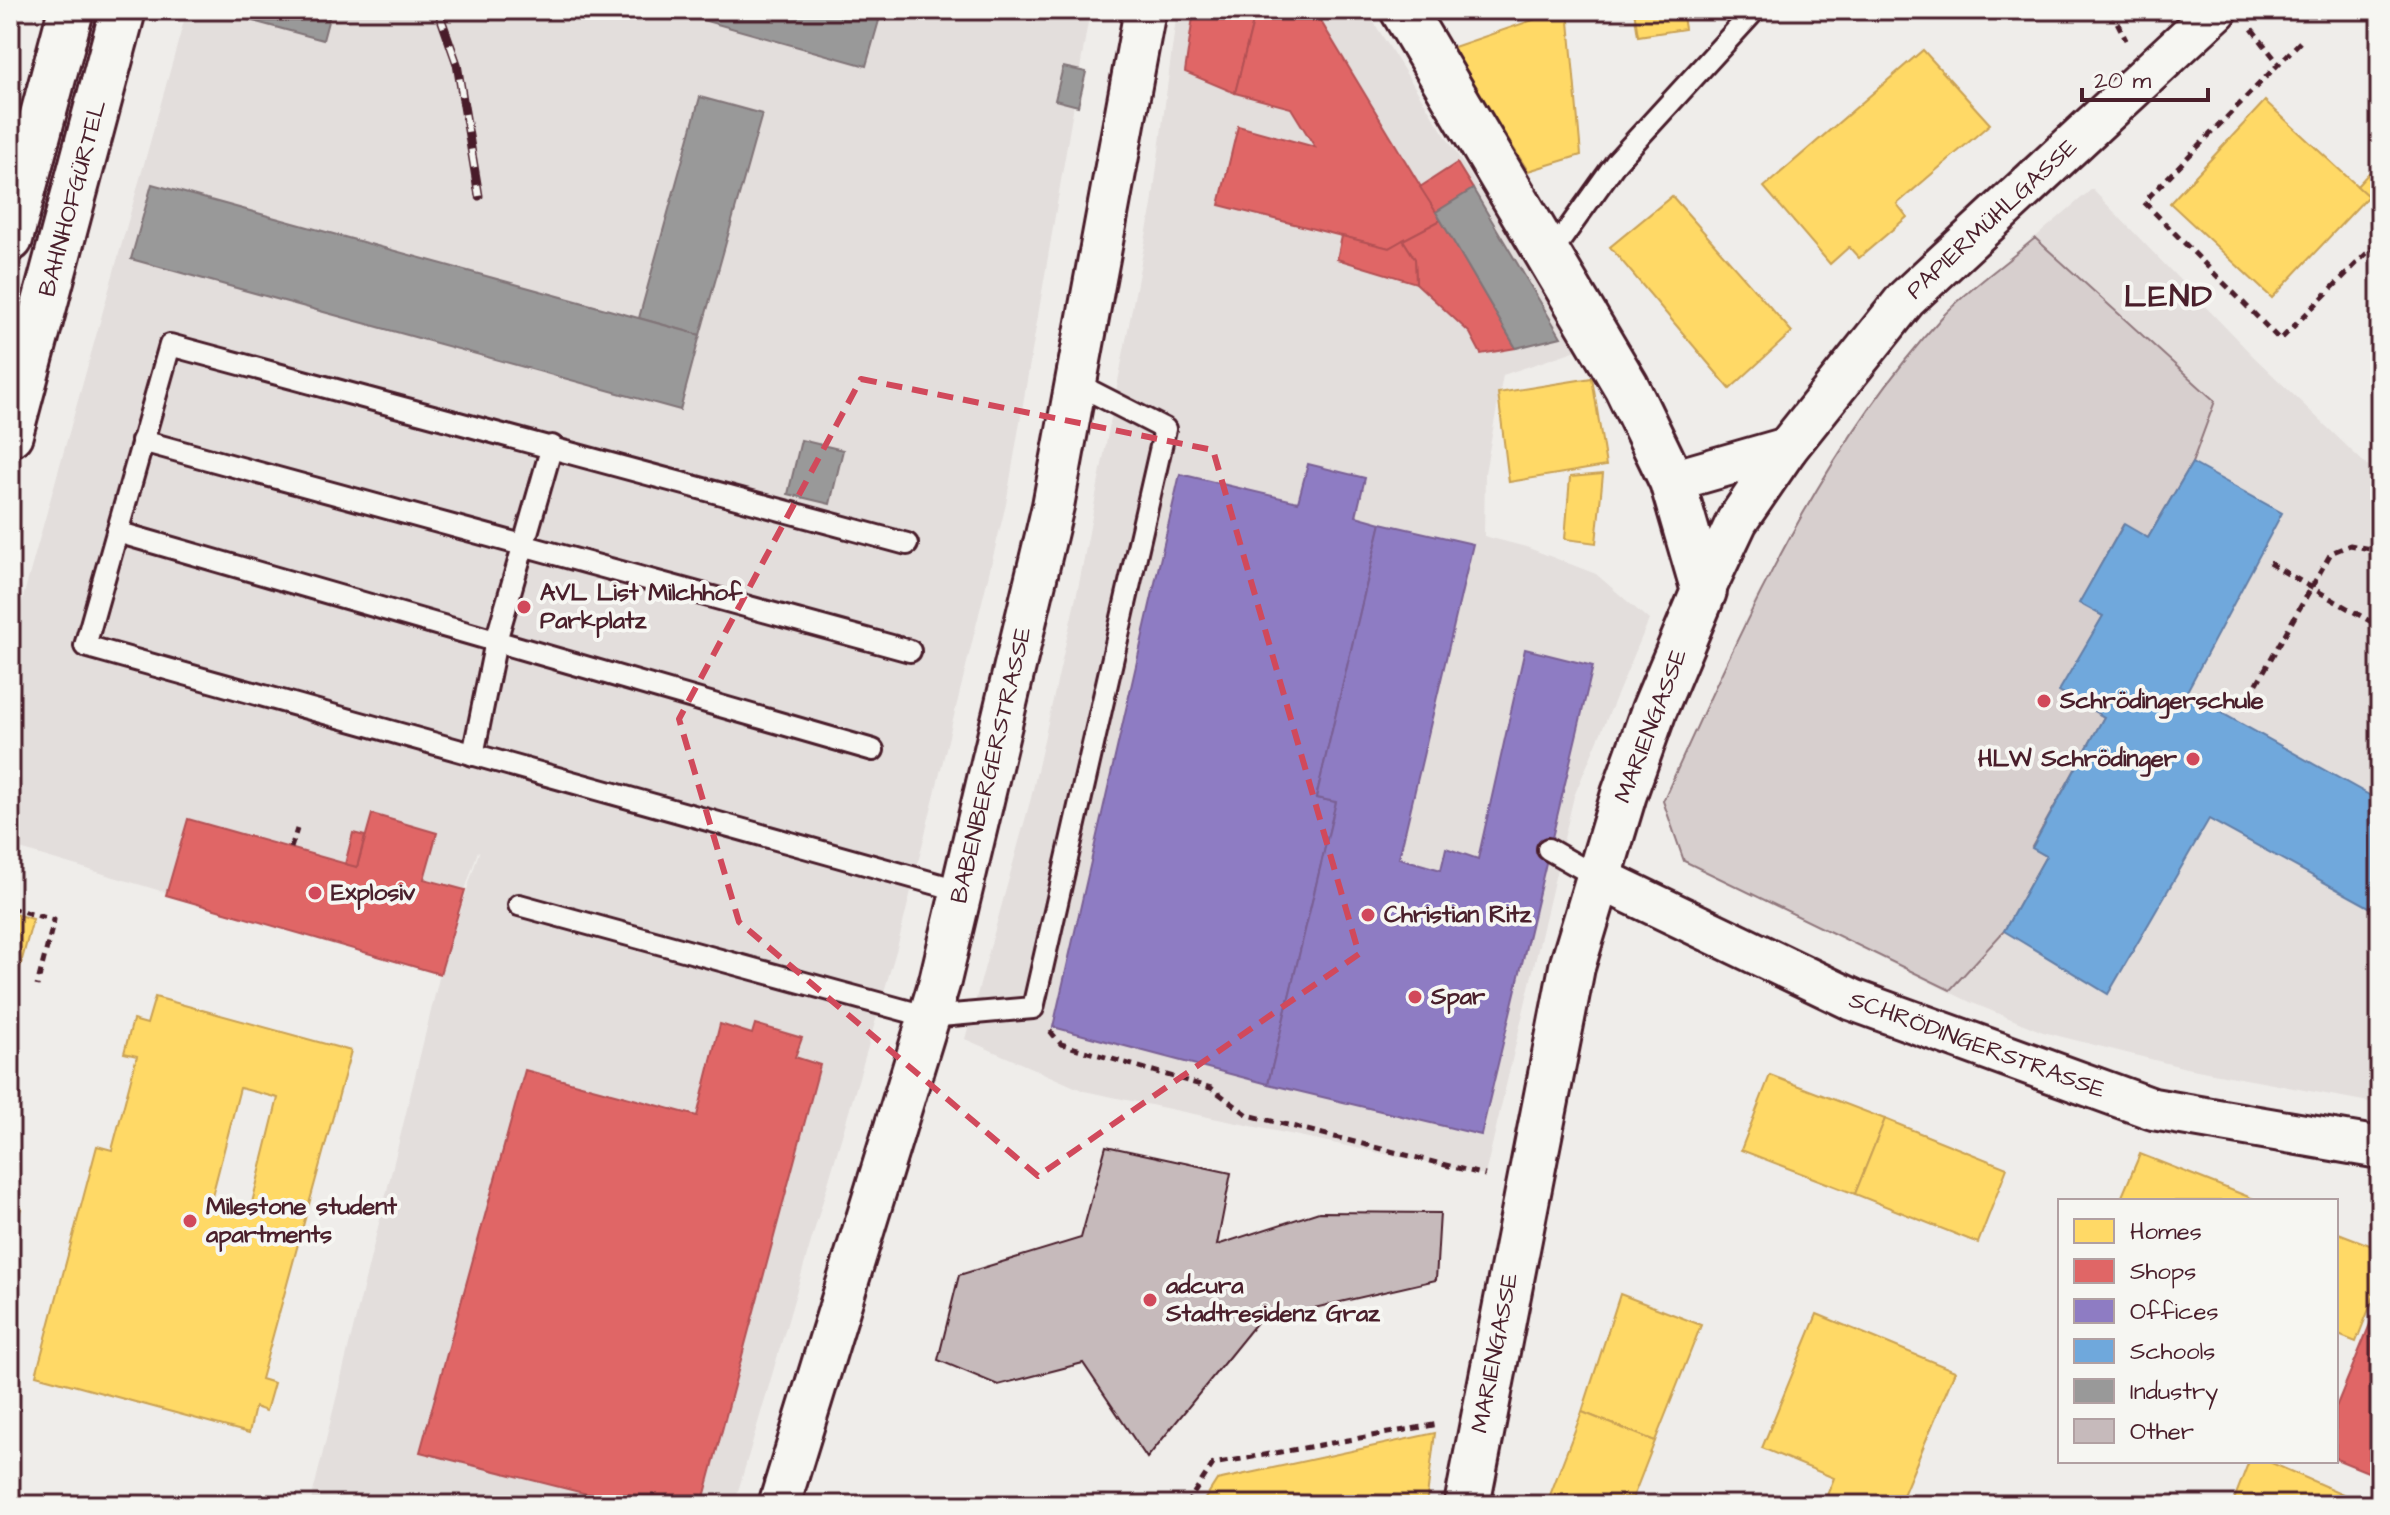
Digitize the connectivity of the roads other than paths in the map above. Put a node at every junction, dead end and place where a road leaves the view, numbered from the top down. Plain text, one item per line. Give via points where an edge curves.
1 (71, 10) edge
2 (123, 10) edge
3 (1145, 10) edge
4 (1403, 10) edge
5 (1755, 10) edge
6 (2217, 10) edge
7 (10, 239) edge
8 (1545, 249) junction
9 (1075, 383) junction
10 (10, 434) edge
11 (142, 441) junction
12 (552, 446) junction
13 (1787, 448) junction
14 (1672, 481) junction
15 (117, 532) junction
16 (907, 544) dead end
17 (524, 545) junction
18 (1704, 591) junction
19 (496, 641) junction
20 (910, 651) dead end
21 (873, 750) dead end
22 (473, 755) junction
23 (1548, 849) dead end
24 (1597, 877) junction
25 (962, 891) junction
26 (519, 905) dead end
27 (929, 1017) junction
28 (2380, 1148) edge
29 (779, 1505) edge
30 (1467, 1505) edge

1 - 7 street
2 - 10 street, BAHNHOFGÜRTEL
3 - 9 street, BABENBERGERSTRASSE
4 - 8 street
5 - 8 lane via 1617,161 1562,238
6 - 13 street, PAPIERMÜHLGASSE via 1906,299
8 - 14 street via 1626,386
9 - 25 street, BABENBERGERSTRASSE via 1053,506
9 - 27 lane via 1165,429 1033,1008
11 - 12 lane via 170,345
11 - 15 lane
11 - 17 lane
12 - 16 lane
12 - 17 lane
13 - 14 street
13 - 18 street, PAPIERMÜHLGASSE via 1737,521
14 - 18 street
15 - 19 lane
15 - 22 lane via 85,646
17 - 19 lane
17 - 20 lane
18 - 24 street, MARIENGASSE via 1654,710
19 - 21 lane
19 - 22 lane
22 - 25 lane
23 - 24 lane
24 - 28 street, SCHRÖDINGERSTRASSE via 1853,1000 2153,1109
24 - 30 street, MARIENGASSE via 1572,967
25 - 27 street, BABENBERGERSTRASSE
26 - 27 lane
27 - 29 street, BABENBERGERSTRASSE

